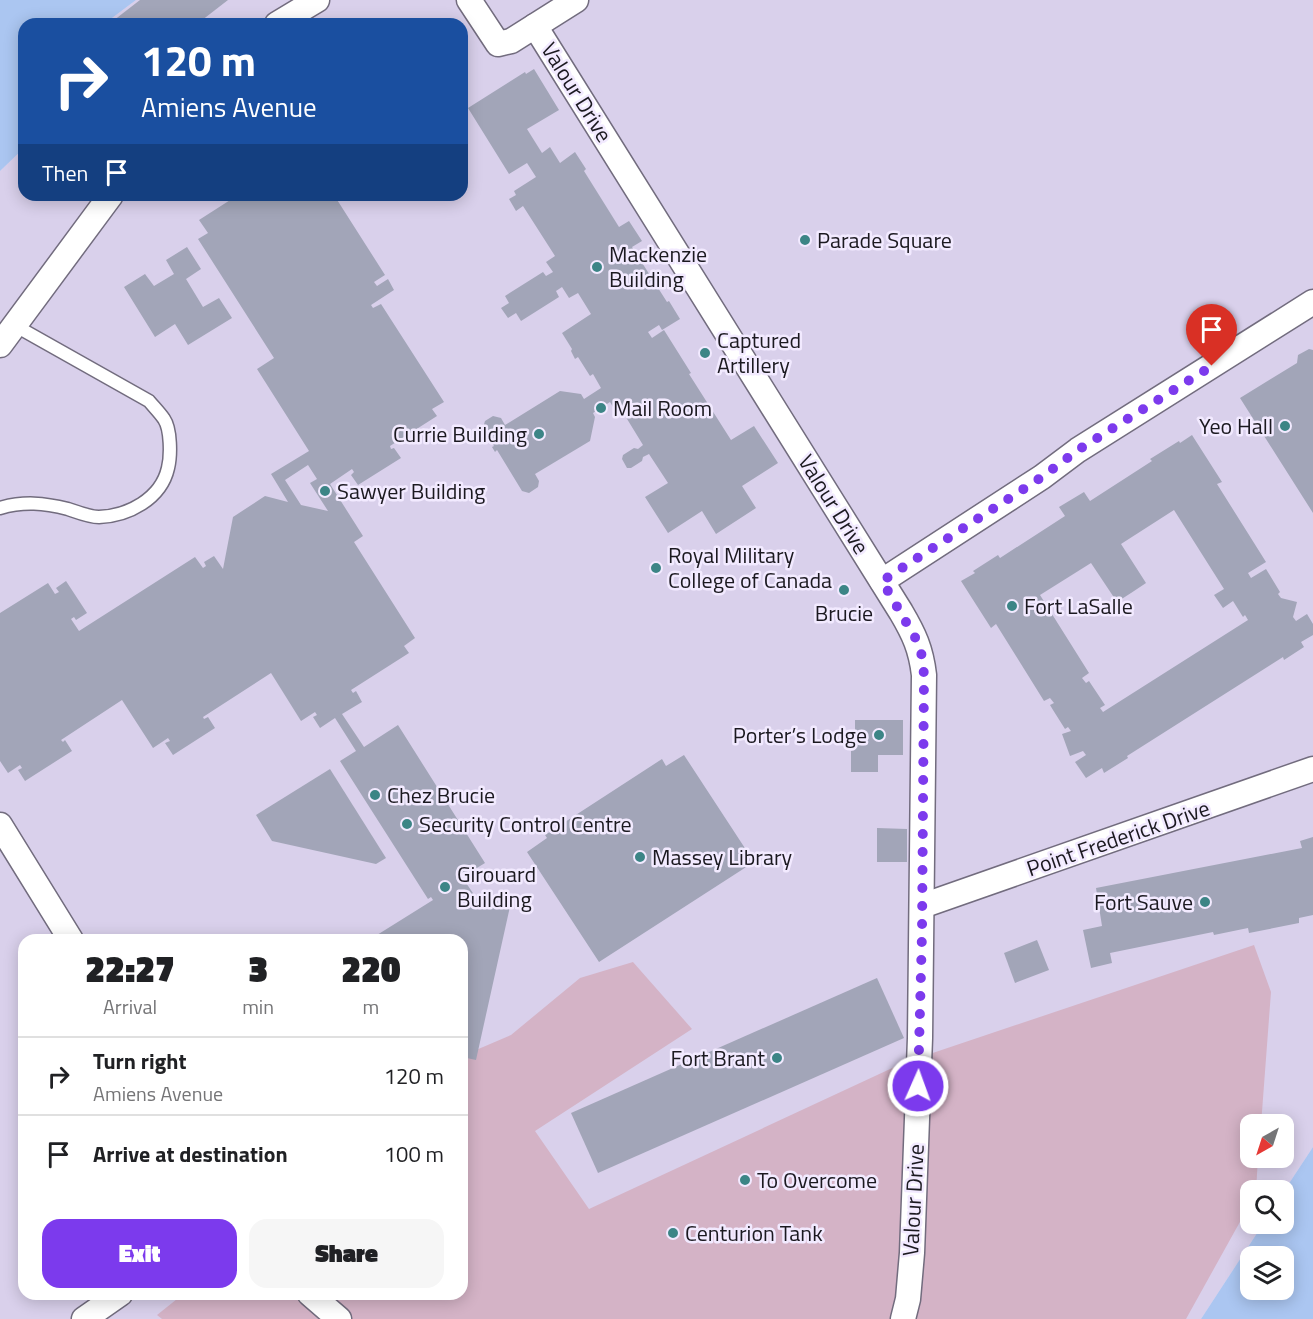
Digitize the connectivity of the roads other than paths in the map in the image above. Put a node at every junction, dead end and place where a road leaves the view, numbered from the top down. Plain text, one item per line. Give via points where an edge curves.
1 (317, 0) edge
2 (469, 0) edge
3 (576, 0) edge
4 (287, 18) edge
5 (535, 26) junction
6 (107, 201) edge
7 (1313, 302) edge
8 (14, 325) junction
9 (0, 345) edge
10 (0, 508) edge
11 (882, 581) junction
12 (1313, 769) edge
13 (0, 825) edge
14 (922, 906) junction
15 (67, 934) edge
16 (111, 1300) edge
17 (317, 1300) edge
18 (84, 1319) edge
19 (339, 1319) edge
20 (903, 1319) edge

1 - 4 street
2 - 5 street, Valour Drive via 498,44
3 - 5 street
5 - 11 street, Valour Drive
6 - 8 street
7 - 11 street via 1078,450
8 - 9 street
8 - 10 lane via 149,401 165,421 169,467 162,484 145,503 122,514 97,517 31,502
11 - 14 street, Valour Drive via 922,656
12 - 14 street, Point Frederick Drive
13 - 15 street
14 - 20 street, Valour Drive via 912,1253
16 - 18 street
17 - 19 street

